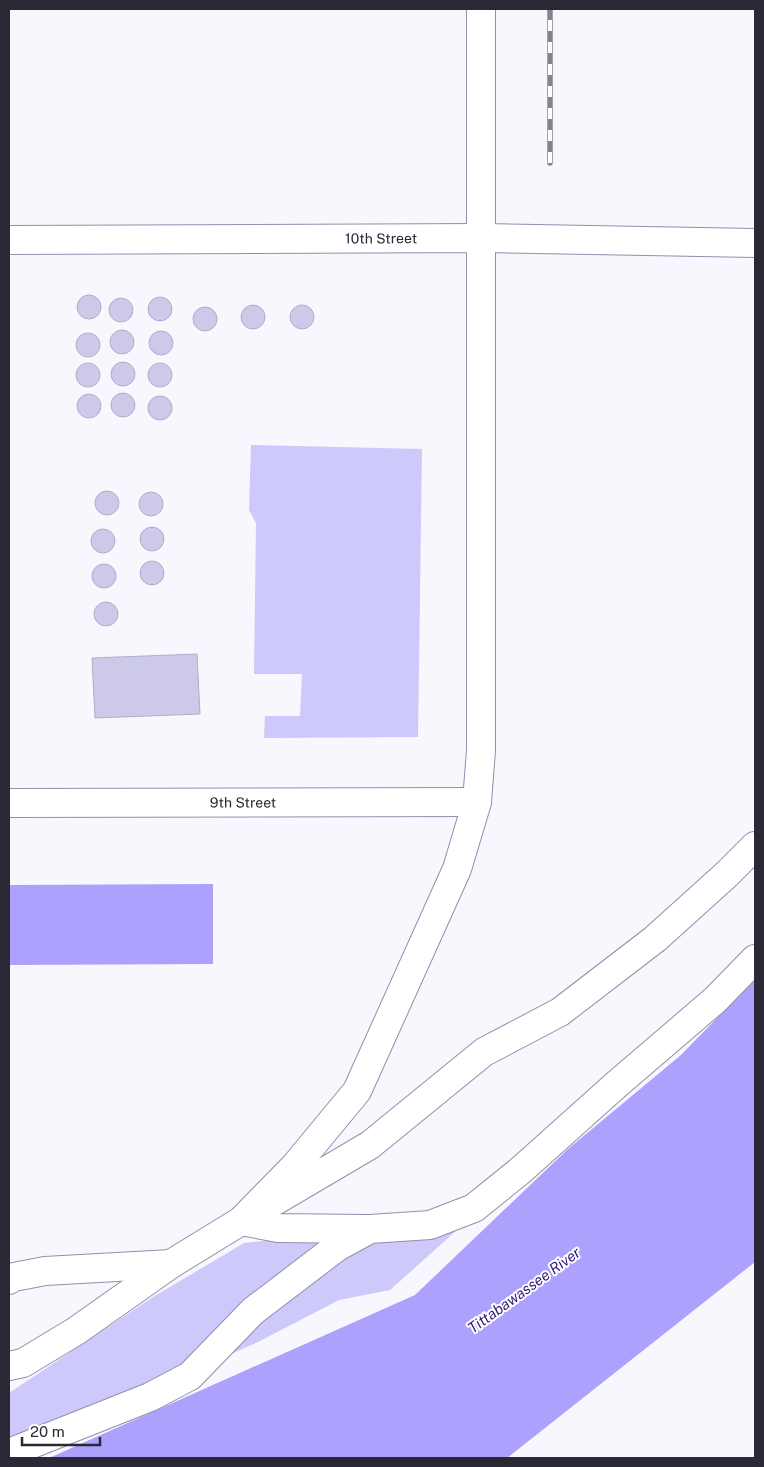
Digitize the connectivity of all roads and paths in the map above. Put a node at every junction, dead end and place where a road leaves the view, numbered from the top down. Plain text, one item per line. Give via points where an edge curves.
1 (481, 9) edge
2 (482, 238) junction
3 (9, 240) edge
4 (755, 243) edge
5 (9, 802) edge
6 (477, 802) junction
7 (755, 846) edge
8 (755, 959) edge
9 (241, 1221) junction
10 (370, 1229) junction
11 (172, 1264) junction
12 (9, 1280) edge
13 (9, 1366) edge
14 (9, 1452) edge

1 - 2 lane
2 - 3 lane, 10th Street
2 - 4 lane, 10th Street
2 - 6 lane via 481,750
5 - 6 lane, 9th Street
6 - 9 lane via 457,868 357,1091 295,1166
7 - 9 lane via 655,939 560,1012 484,1052 370,1146
8 - 10 lane via 714,1000 474,1208 430,1225
9 - 10 lane via 278,1228
9 - 11 lane
10 - 14 lane via 337,1247 253,1311 190,1376 150,1398
11 - 12 lane via 45,1271
11 - 13 lane via 76,1331 23,1363

